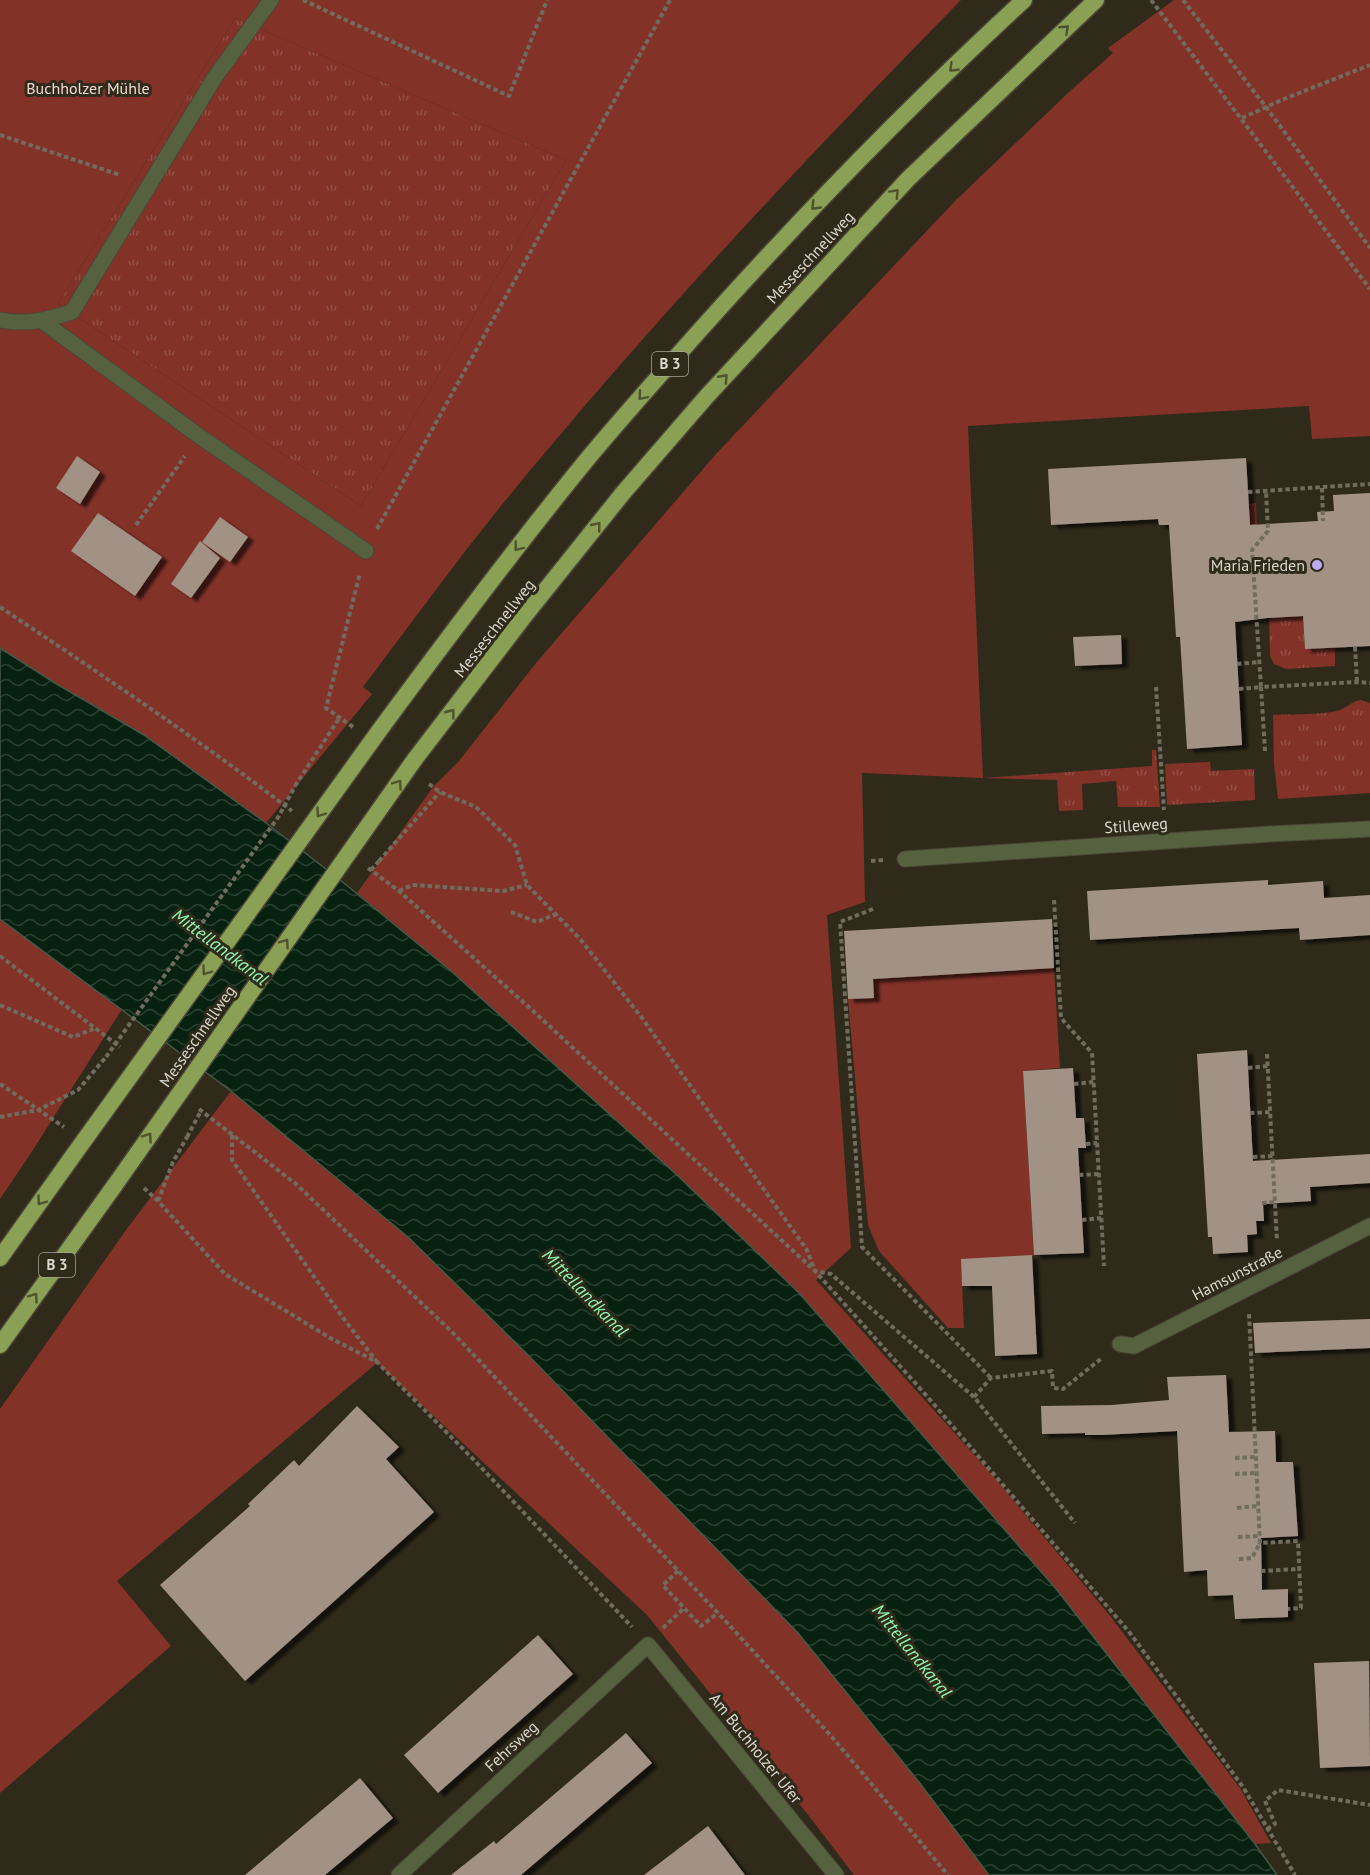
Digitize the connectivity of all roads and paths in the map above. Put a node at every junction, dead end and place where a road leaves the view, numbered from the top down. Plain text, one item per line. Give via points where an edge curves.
1 (271, 0) edge
2 (303, 0) edge
3 (547, 0) edge
4 (670, 0) edge
5 (1024, 0) edge
6 (1096, 0) edge
7 (1151, 0) edge
8 (1183, 0) edge
9 (1370, 65) edge
10 (1266, 107) junction
11 (1242, 118) junction
12 (0, 135) edge
13 (120, 175) dead end
14 (1370, 248) edge
15 (1370, 289) edge
16 (0, 320) edge
17 (42, 321) junction
18 (199, 436) junction
19 (1370, 484) edge
20 (1322, 488) junction
21 (1266, 491) junction
22 (1248, 492) dead end
23 (1323, 521) dead end
24 (136, 525) dead end
25 (366, 551) junction
26 (0, 607) edge
27 (1355, 647) dead end
28 (1259, 662) junction
29 (1237, 664) dead end
30 (1358, 682) junction
31 (1370, 683) edge
32 (1156, 687) dead end
33 (1261, 687) junction
34 (1239, 689) dead end
35 (340, 717) junction
36 (351, 725) dead end
37 (1264, 751) dead end
38 (433, 787) dead end
39 (440, 792) junction
40 (1164, 810) dead end
41 (296, 814) dead end
42 (1370, 829) edge
43 (905, 859) dead end
44 (379, 861) dead end
45 (361, 863) dead end
46 (527, 885) junction
47 (399, 891) junction
48 (1054, 900) dead end
49 (873, 909) dead end
50 (510, 912) dead end
51 (556, 914) junction
52 (0, 956) edge
53 (0, 1005) edge
54 (1267, 1054) dead end
55 (1268, 1066) junction
56 (1248, 1068) dead end
57 (1094, 1082) junction
58 (0, 1084) edge
59 (1074, 1084) dead end
60 (38, 1110) junction
61 (1270, 1112) junction
62 (1250, 1113) dead end
63 (0, 1117) edge
64 (61, 1125) dead end
65 (187, 1137) dead end
66 (1097, 1143) junction
67 (1086, 1144) dead end
68 (1273, 1156) junction
69 (1253, 1157) dead end
70 (1099, 1174) junction
71 (1079, 1175) dead end
72 (142, 1186) dead end
73 (158, 1201) junction
74 (1275, 1202) junction
75 (1262, 1203) dead end
76 (1101, 1218) junction
77 (1082, 1220) dead end
78 (1370, 1226) edge
79 (1277, 1241) dead end
80 (0, 1258) edge
81 (1104, 1266) dead end
82 (814, 1271) junction
83 (1248, 1310) dead end
84 (1119, 1344) joint
85 (0, 1345) edge
86 (377, 1362) junction
87 (991, 1378) junction
88 (974, 1397) junction
89 (1256, 1457) junction
90 (1235, 1458) dead end
91 (1256, 1473) junction
92 (1235, 1474) dead end
93 (1258, 1506) junction
94 (1237, 1508) dead end
95 (1075, 1523) dead end
96 (1260, 1536) junction
97 (1238, 1537) dead end
98 (1260, 1543) junction
99 (1239, 1559) dead end
100 (1300, 1569) junction
101 (678, 1571) junction
102 (1262, 1571) dead end
103 (684, 1608) junction
104 (1288, 1609) dead end
105 (718, 1613) junction
106 (669, 1621) dead end
107 (648, 1645) junction
108 (1370, 1805) edge
109 (1267, 1829) junction
110 (399, 1875) edge
111 (836, 1875) edge
112 (948, 1875) edge
113 (1295, 1875) edge

1 - 17 street via 215,77 72,312
2 - 3 path via 509,96
4 - 25 path
5 -> 80 highway, Messeschnellweg / B 3, bridge via 870,149 762,261 585,461 379,731
85 -> 6 highway, Messeschnellweg / B 3, bridge via 415,759 623,493 908,179
7 - 11 path
8 - 10 path
9 - 10 path
10 - 11 path
10 - 14 path
11 - 15 path
12 - 13 path
16 - 17 street
17 - 18 street
18 - 24 path
18 - 25 street
19 - 20 path
20 - 21 path
20 - 23 path
21 - 22 path
21 - 28 path via 1269,531 1252,550
25 - 35 path via 326,708
26 - 41 path via 144,703
27 - 30 path
28 - 29 path
28 - 33 path
30 - 31 path
30 - 33 path
32 - 40 path
33 - 34 path
33 - 37 path
35 - 36 path
35 - 60 path, bridge via 279,816 106,1057 78,1090
38 - 39 path
39 - 44 path
39 - 46 path via 476,807 515,844
42 - 43 street, Stilleweg
45 - 47 path
46 - 47 path via 503,891 412,885
46 - 51 path
47 - 82 path
48 - 57 path via 1061,1018 1092,1053
49 - 87 path via 840,921 862,1247
50 - 51 path via 537,922
51 - 82 path via 642,1018 807,1250
52 - 53 path via 96,1028 73,1037
54 - 55 path
55 - 56 path
55 - 61 path
57 - 59 path
57 - 66 path
58 - 60 path
60 - 63 path
60 - 64 path
61 - 62 path
61 - 68 path
65 - 73 path
66 - 67 path
66 - 70 path
68 - 69 path
68 - 74 path
70 - 71 path
70 - 76 path
72 - 73 path
73 - 86 path via 225,1274
74 - 75 path
74 - 79 path
76 - 77 path
76 - 81 path
78 - 84 street, Hamsunstraße via 1134,1346
82 - 88 path via 831,1274
82 - 109 path via 1130,1633 1237,1779
83 - 89 path
84 - 87 path via 1063,1389 1053,1388 1052,1371
86 - 101 path via 232,1160 232,1135 296,1184 452,1332
86 - 107 path
87 - 88 path
88 - 95 path
89 - 90 path
89 - 91 path
91 - 92 path
91 - 93 path
93 - 94 path
93 - 96 path
96 - 97 path
96 - 98 path
98 - 99 path via 1252,1558
98 - 100 path via 1298,1541
100 - 102 path
100 - 104 path via 1301,1608
101 - 103 path via 663,1585
101 - 105 path
103 - 105 path via 702,1626
103 - 106 path
105 - 112 path via 832,1737
107 - 110 street, Fehrsweg
107 - 111 street, Am Buchholzer Ufer
108 - 109 path via 1278,1791 1265,1801 1275,1824
109 - 113 path

